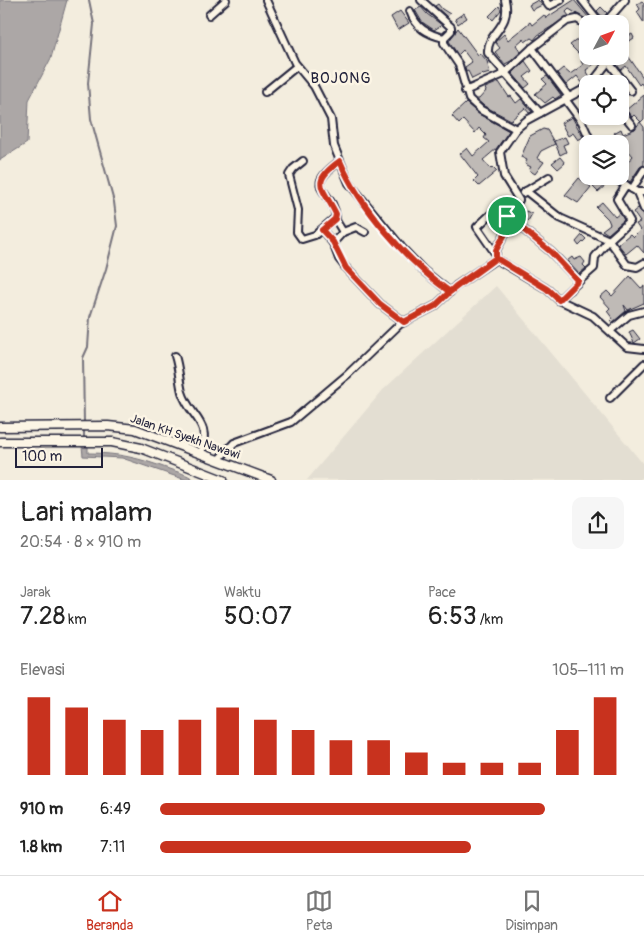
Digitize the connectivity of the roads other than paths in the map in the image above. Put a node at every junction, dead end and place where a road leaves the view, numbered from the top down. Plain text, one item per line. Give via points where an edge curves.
1 (266, 0) edge
2 (421, 0) edge
3 (505, 0) edge
4 (544, 0) edge
5 (561, 0) edge
6 (582, 0) edge
7 (625, 0) edge
8 (224, 1) edge
9 (410, 11) dead end
10 (209, 15) dead end
11 (595, 15) edge
12 (611, 15) edge
13 (579, 20) edge
14 (444, 38) junction
15 (532, 48) junction
16 (612, 65) edge
17 (297, 66) junction
18 (504, 74) junction
19 (465, 91) junction
20 (631, 91) dead end
21 (265, 92) dead end
22 (579, 92) edge
23 (567, 98) junction
24 (540, 113) junction
25 (629, 121) edge
26 (632, 125) dead end
27 (516, 129) junction
28 (588, 135) edge
29 (340, 161) junction
30 (303, 162) dead end
31 (644, 170) edge
32 (549, 177) dead end
33 (635, 189) edge
34 (526, 191) junction
35 (519, 196) junction
36 (644, 209) edge
37 (490, 215) dead end
38 (507, 216) junction
39 (335, 219) junction
40 (322, 230) junction
41 (343, 232) junction
42 (365, 232) dead end
43 (609, 240) junction
44 (333, 242) junction
45 (496, 256) junction
46 (644, 263) edge
47 (578, 281) junction
48 (450, 292) junction
49 (559, 300) junction
50 (644, 311) edge
51 (404, 322) junction
52 (610, 331) junction
53 (644, 350) edge
54 (176, 356) dead end
55 (644, 364) edge
56 (610, 398) dead end
57 (0, 427) edge
58 (0, 442) edge
59 (201, 453) junction
60 (218, 459) junction
61 (223, 480) edge
62 (271, 480) edge

1 - 17 street
2 - 14 street via 451,27
3 - 18 street via 504,24 489,41 488,47 488,53
4 - 5 street via 549,6
6 - 11 street
7 - 12 street
8 - 10 street
9 - 14 street via 420,28
13 - 15 street via 570,20
14 - 19 street via 444,44 459,65
15 - 18 street
15 - 23 street
16 - 20 street
17 - 21 street
17 - 29 street via 314,86 331,119 334,146
18 - 19 street
18 - 24 street
19 - 27 street via 481,110
22 - 23 street
23 - 24 street
23 - 28 street
24 - 27 street
25 - 26 street
27 - 35 street via 500,152 500,162 504,176
29 - 39 street via 320,179 320,186 336,214
29 - 48 street via 350,182 386,230 424,271
30 - 40 street via 289,175 298,210 297,232 302,239
31 - 33 street
32 - 34 street
33 - 36 street
33 - 43 street via 617,199 630,221
34 - 35 street
34 - 43 street via 560,218
35 - 38 street via 518,203
37 - 45 street via 477,228
38 - 45 street via 505,234
38 - 47 street via 551,252
39 - 40 street
39 - 41 street
40 - 44 street
41 - 42 street via 356,227
41 - 44 street
43 - 46 street via 627,265 637,267
43 - 47 street via 596,257 594,268
44 - 51 street via 346,268 380,304
45 - 48 street
45 - 49 street
47 - 49 street
48 - 51 street via 435,306
49 - 52 street via 593,316
50 - 52 street via 630,315
51 - 60 street via 291,422 234,443
52 - 53 street via 627,347
54 - 59 street via 182,393 204,429 205,442
55 - 56 street
57 - 59 main road, Jalan KH Syekh Nawawi via 122,427
58 - 61 main road, Jalan KH Syekh Nawawi via 112,442 140,448
59 - 60 main road, Jalan KH Syekh Nawawi
60 - 62 main road, Jalan KH Syekh Nawawi

